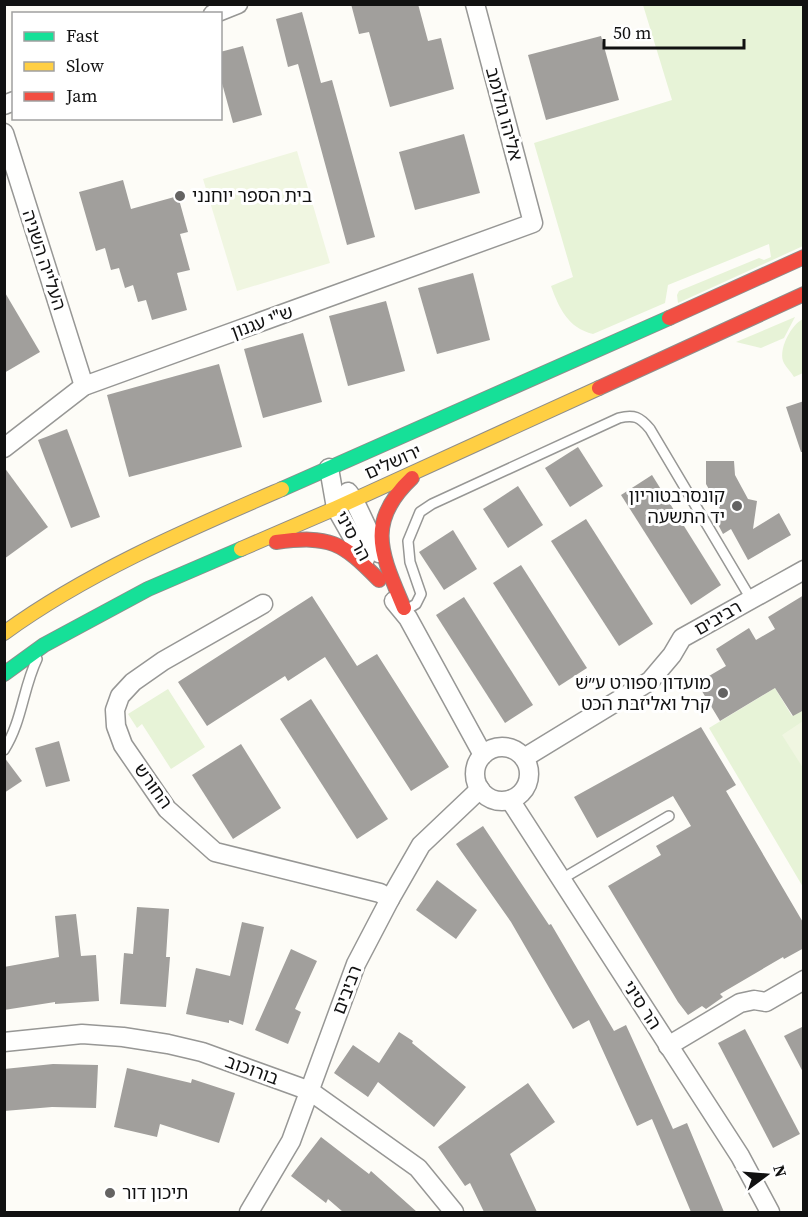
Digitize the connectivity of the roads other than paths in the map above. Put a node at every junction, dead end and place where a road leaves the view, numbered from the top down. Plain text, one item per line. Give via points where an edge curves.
1 (238, 4) edge
2 (475, 4) edge
3 (218, 12) edge
4 (4, 133) edge
5 (534, 223) joint
6 (804, 257) edge
7 (804, 294) edge
8 (84, 386) junction
9 (4, 448) edge
10 (329, 468) junction
11 (425, 468) junction
12 (354, 500) junction
13 (336, 508) junction
14 (251, 545) junction
15 (804, 570) edge
16 (379, 580) junction
17 (751, 599) junction
18 (263, 604) dead end
19 (404, 610) junction
20 (4, 633) edge
21 (44, 645) junction
22 (4, 674) edge
23 (4, 750) edge
24 (483, 754) junction
25 (524, 758) junction
26 (480, 789) junction
27 (510, 800) junction
28 (669, 816) dead end
29 (560, 880) junction
30 (390, 899) junction
31 (804, 980) edge
32 (4, 1042) edge
33 (668, 1046) junction
34 (310, 1091) junction
35 (249, 1212) edge
36 (454, 1212) edge
37 (770, 1212) edge

1 - 3 street
2 - 5 street, אליהו גולומב
4 - 8 street, העלייה השניה
5 - 8 street, ש"י עגנון
6 - 10 main road, ירושלים
7 - 11 main road, ירושלים
8 - 9 street, ש"י עגנון
10 - 12 street, הר סיני
10 - 13 street, הר סיני
10 - 20 main road, ירושלים via 168,539 36,610
11 - 12 main road, ירושלים
11 - 19 main road via 400,488 384,513 381,526 387,567
12 - 13 main road, ירושלים
12 - 19 street, הר סיני
13 - 14 main road, ירושלים
13 - 16 street, הר סיני
14 - 16 main road via 294,539 332,541 352,552
14 - 21 main road, ירושלים via 148,589
15 - 17 street, רביבים
16 - 19 street, הר סיני
17 - 19 lane via 650,429 641,418 630,415 420,512 408,541 410,562 422,594 416,604
17 - 25 street, רביבים via 682,638 650,681
18 - 30 street, החורש via 133,682 120,696 116,710 116,726 123,745 168,809 215,852 380,893
19 - 24 street, הר סיני
21 - 22 main road, ירושלים
21 - 23 lane via 28,678 23,704
24 - 25 street via 500,747 517,751
24 - 26 street via 475,775
25 - 27 street via 528,783
26 - 27 street via 493,800
26 - 30 street, רביבים via 421,845
27 - 29 street, הר סיני
28 - 29 lane
29 - 33 street, הר סיני
30 - 34 street, רביבים via 356,964
31 - 33 street via 766,1002 740,1003
32 - 34 street, בורוכוב via 82,1034 168,1044 202,1052
33 - 37 street, הר סיני via 740,1156
34 - 35 street, רביבים via 291,1141
34 - 36 street, בורוכוב via 418,1168

